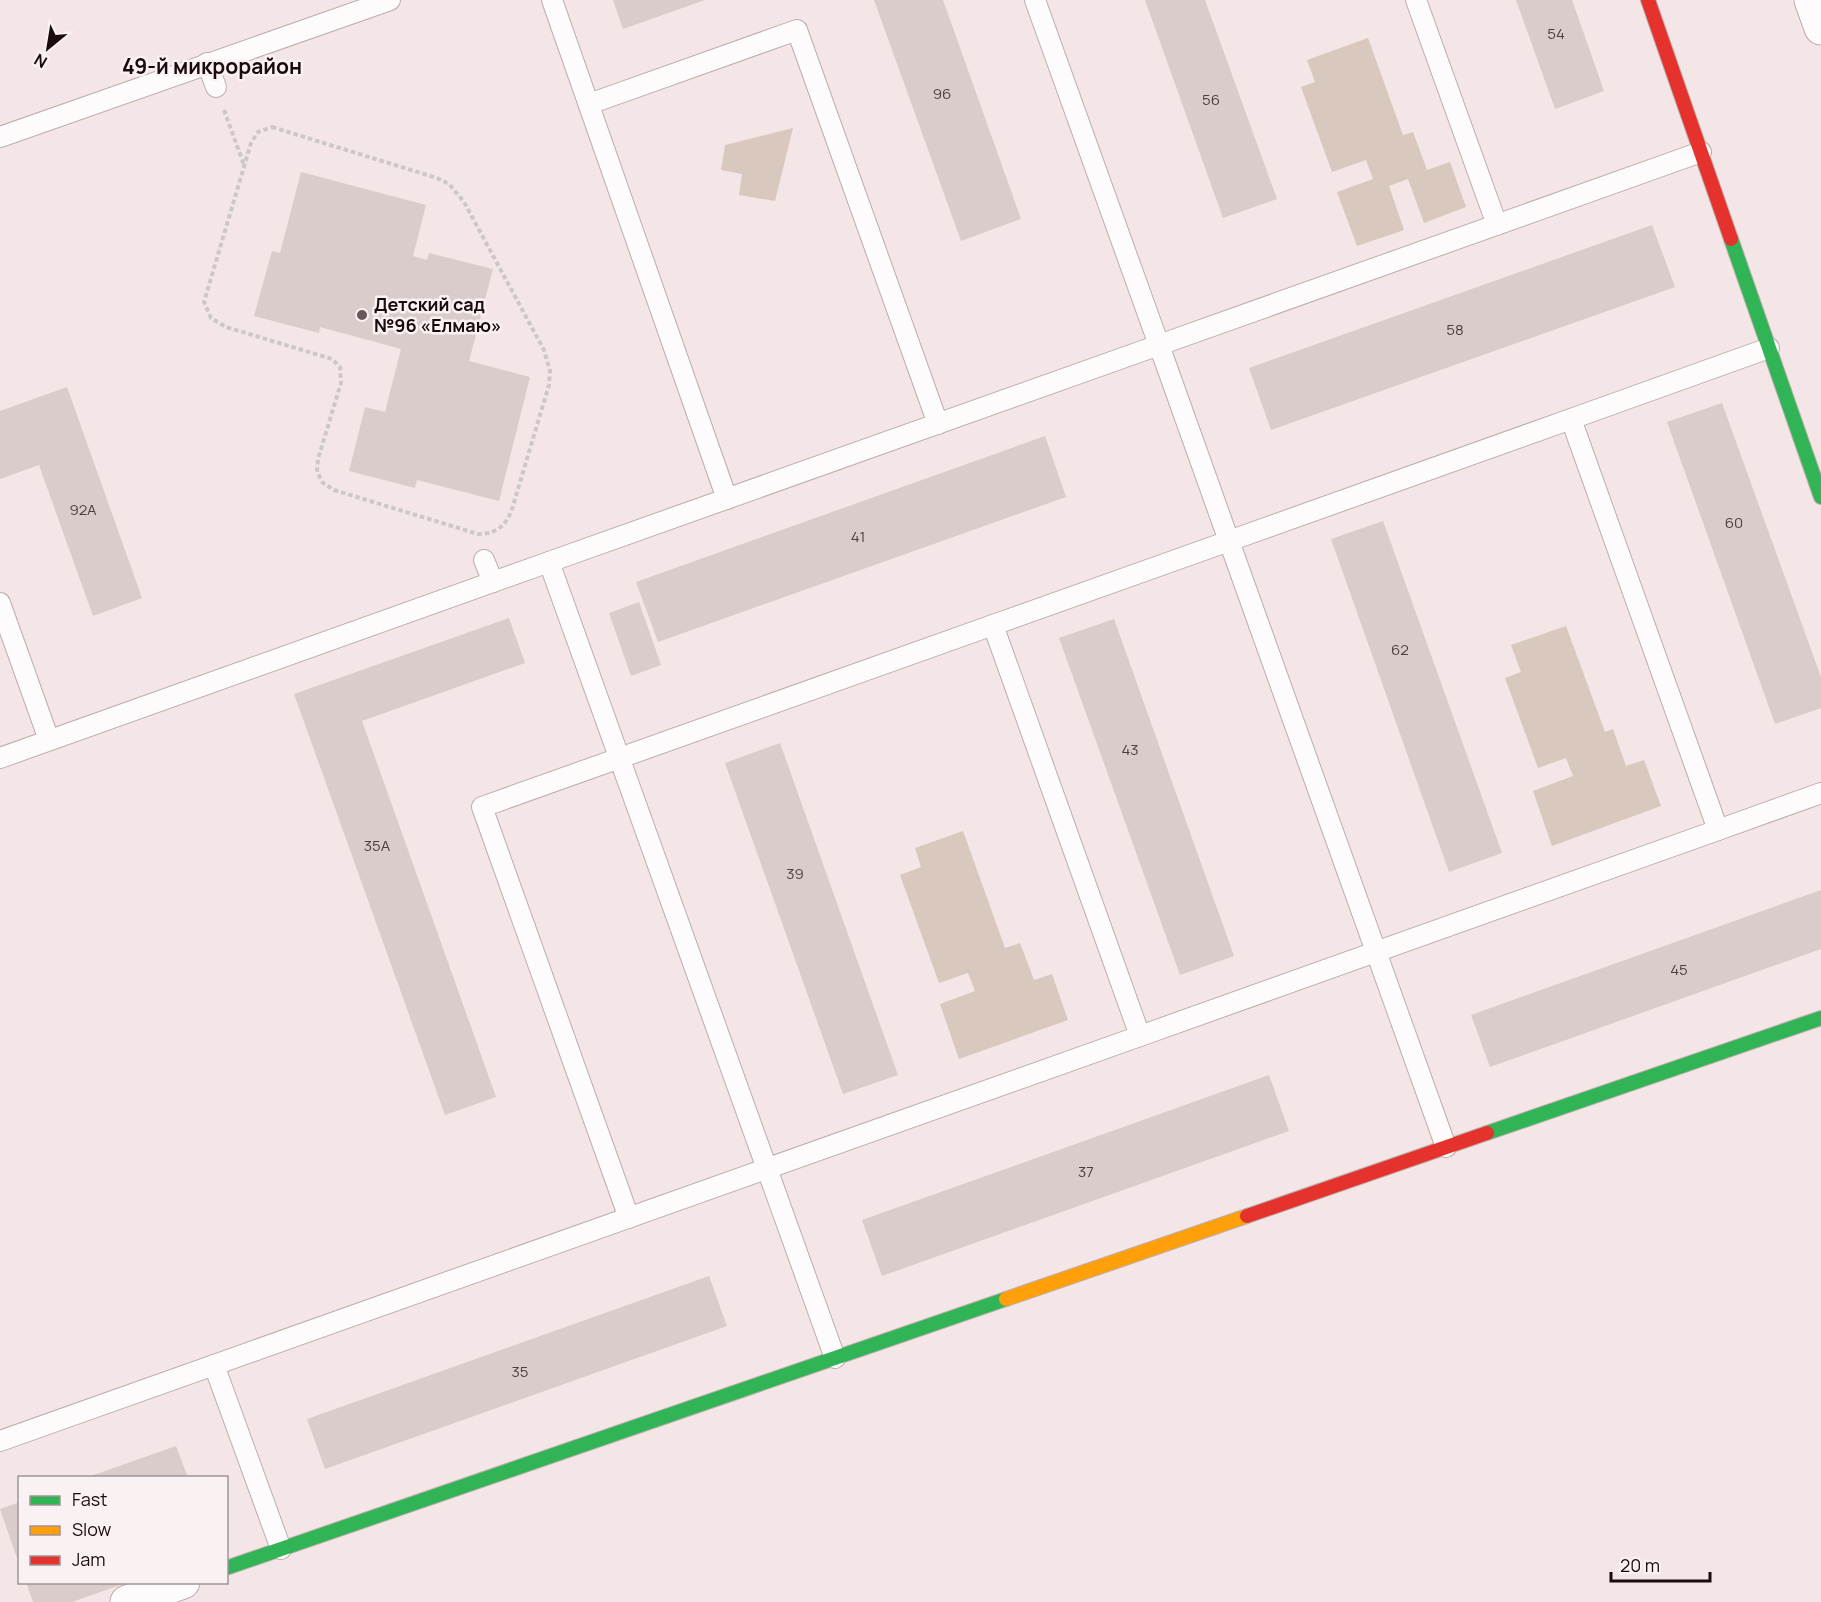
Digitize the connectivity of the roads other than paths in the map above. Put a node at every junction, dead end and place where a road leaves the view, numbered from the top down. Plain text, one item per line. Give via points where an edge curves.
1 (390, 0) edge
2 (552, 0) edge
3 (1035, 0) edge
4 (1416, 0) edge
5 (1648, 0) edge
6 (1811, 0) edge
7 (1821, 28) edge
8 (207, 63) junction
9 (216, 87) road end
10 (589, 104) junction
11 (0, 137) edge
12 (1701, 152) junction
13 (1497, 225) junction
14 (1159, 345) junction
15 (1769, 348) junction
16 (1571, 419) junction
17 (938, 424) junction
18 (1821, 497) edge
19 (727, 499) junction
20 (1229, 541) junction
21 (484, 560) dead end
22 (549, 562) junction
23 (493, 582) junction
24 (0, 603) edge
25 (993, 625) junction
26 (49, 740) junction
27 (0, 758) edge
28 (620, 758) junction
29 (1821, 793) edge
30 (1718, 830) junction
31 (1376, 951) junction
32 (1821, 1018) edge
33 (1140, 1036) junction
34 (1446, 1147) junction
35 (766, 1168) junction
36 (629, 1218) junction
37 (835, 1358) junction
38 (214, 1365) junction
39 (0, 1441) edge
40 (280, 1549) junction
41 (228, 1567) edge
42 (177, 1584) edge
43 (127, 1602) edge

1 - 8 lane
2 - 10 lane
3 - 14 lane
4 - 13 lane
5 - 12 street
6 - 7 street
8 - 9 lane
8 - 11 lane
10 - 17 lane via 797,30
10 - 19 lane
12 - 13 lane
12 - 15 street
13 - 14 lane
14 - 17 lane
14 - 20 lane
15 - 16 lane
15 - 18 street
16 - 20 lane
16 - 30 lane
17 - 19 lane
19 - 22 lane
20 - 25 lane
20 - 31 lane
21 - 23 lane
22 - 23 lane
22 - 28 lane
23 - 26 lane
24 - 26 lane
25 - 28 lane
25 - 33 lane
26 - 27 lane
28 - 35 lane
28 - 36 lane via 482,807
29 - 30 lane
30 - 31 lane
31 - 33 lane
31 - 34 lane
32 - 34 street
33 - 35 lane
34 - 37 street
35 - 36 lane
35 - 37 lane
36 - 38 lane
37 - 40 street
38 - 39 lane
38 - 40 lane
40 - 41 street
42 - 43 street

